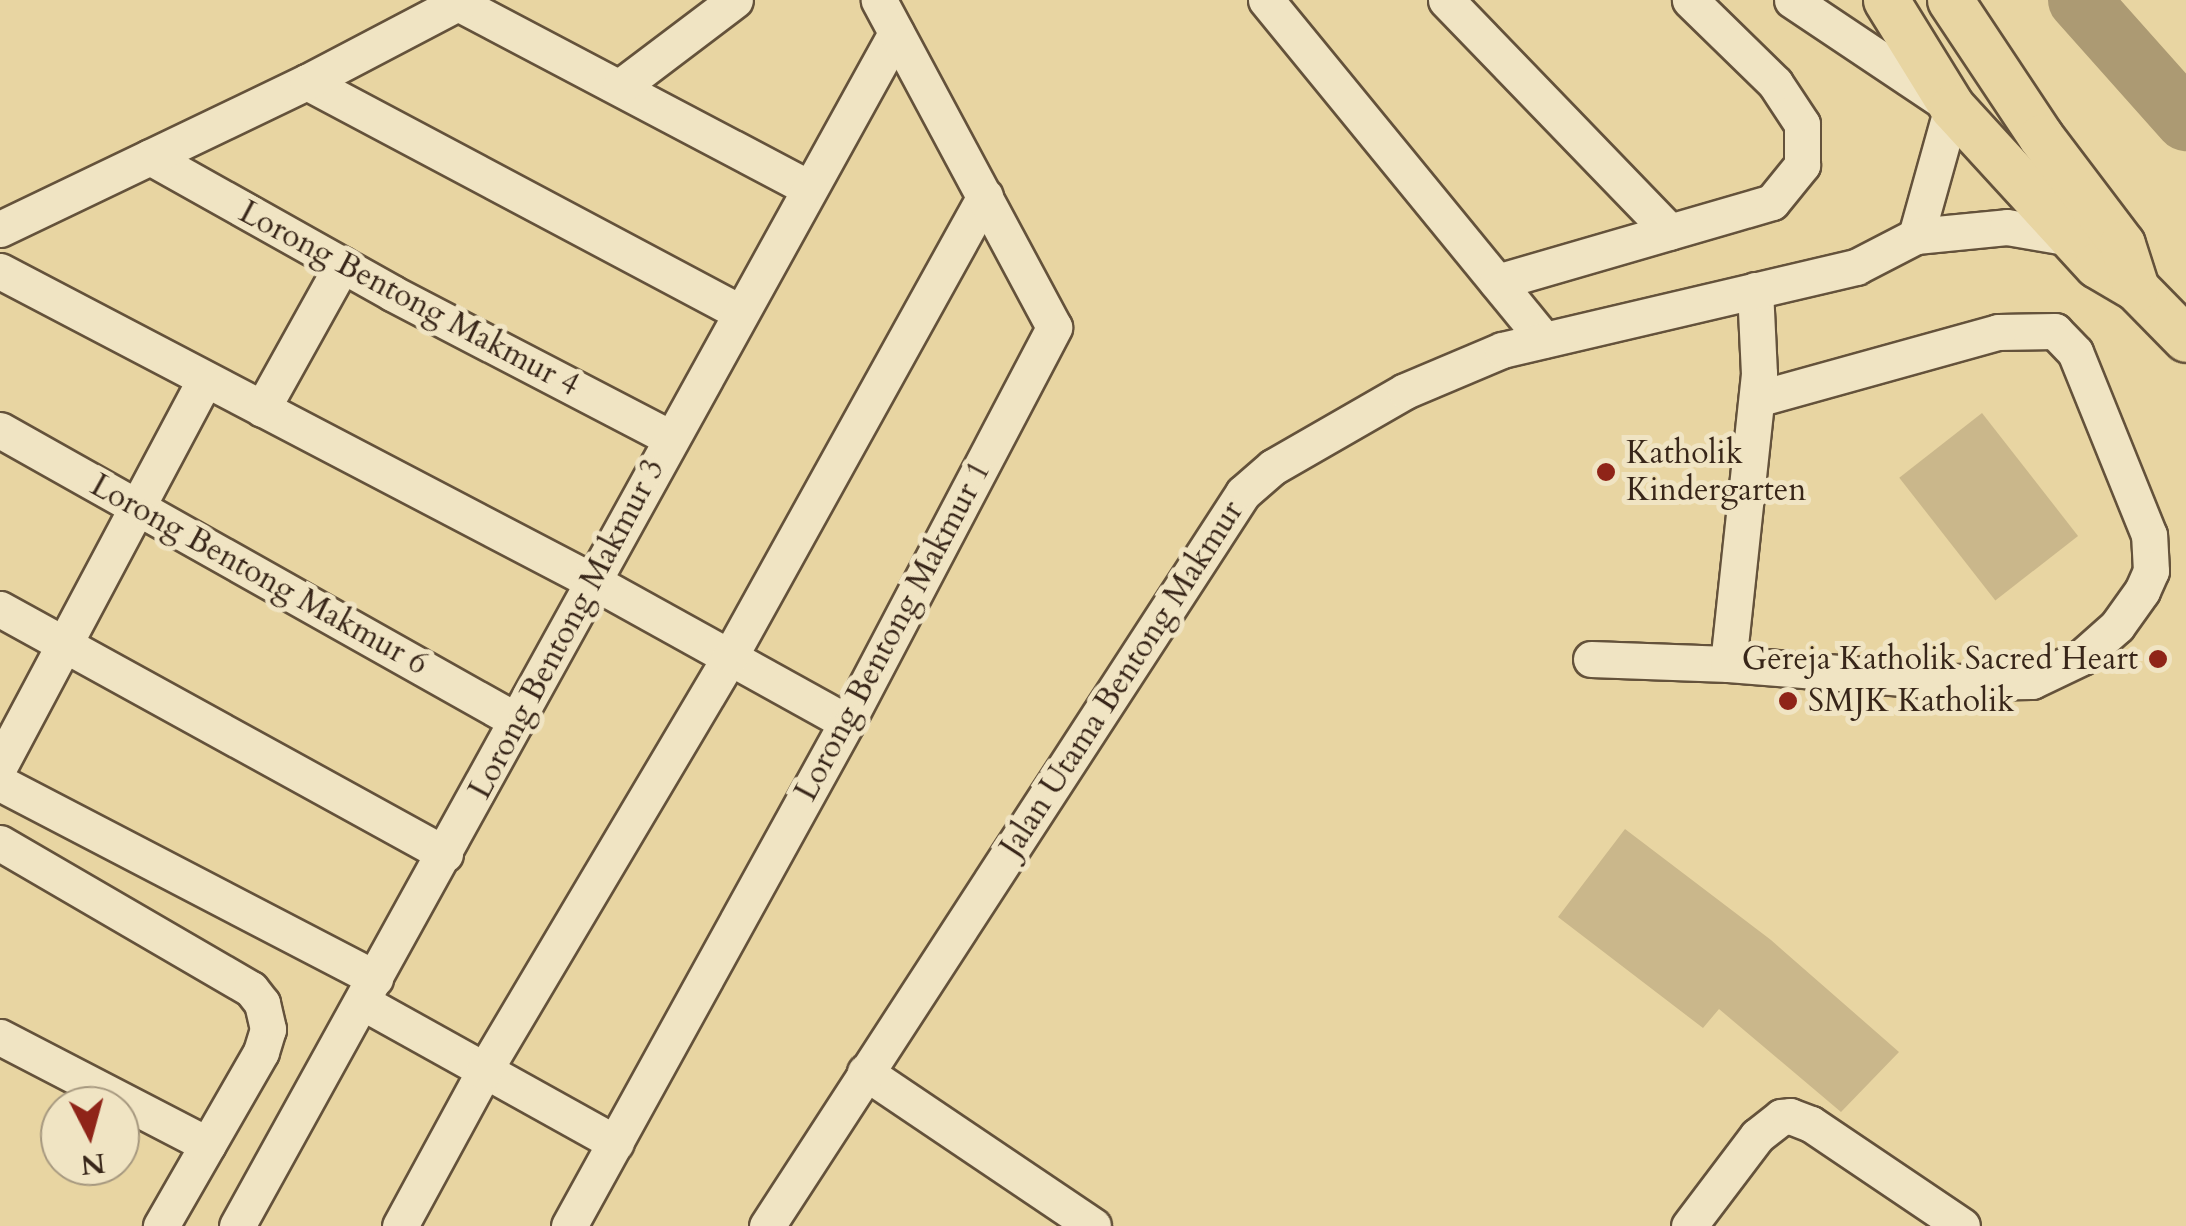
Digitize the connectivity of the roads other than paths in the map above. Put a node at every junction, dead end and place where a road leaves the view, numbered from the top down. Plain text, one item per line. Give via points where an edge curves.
1 (735, 0) edge
2 (880, 0) edge
3 (1266, 0) edge
4 (1792, 0) edge
5 (1886, 0) edge
6 (1950, 0) edge
7 (460, 1) edge
8 (1455, 3) edge
9 (1702, 4) edge
10 (896, 33) junction
11 (307, 82) junction
12 (620, 87) junction
13 (1941, 89) junction
14 (150, 157) junction
15 (810, 188) junction
16 (986, 196) junction
17 (0, 229) edge
18 (1670, 232) junction
19 (1916, 236) junction
20 (2071, 238) junction
21 (342, 265) junction
22 (0, 271) edge
23 (1497, 282) junction
24 (2136, 288) junction
25 (1755, 290) junction
26 (740, 312) junction
27 (2186, 339) edge
28 (1544, 340) junction
29 (205, 380) junction
30 (1757, 399) junction
31 (262, 409) junction
32 (0, 430) edge
33 (670, 438) junction
34 (138, 507) junction
35 (594, 582) junction
36 (0, 609) edge
37 (64, 645) junction
38 (730, 656) junction
39 (1591, 660) dead end
40 (1728, 664) junction
41 (517, 721) junction
42 (847, 722) junction
43 (0, 764) edge
44 (0, 783) edge
45 (0, 843) edge
46 (445, 854) junction
47 (369, 991) junction
48 (0, 1038) edge
49 (484, 1071) junction
50 (865, 1072) junction
51 (616, 1143) junction
52 (208, 1145) junction
53 (161, 1226) edge
54 (237, 1226) edge
55 (400, 1226) edge
56 (569, 1226) edge
57 (767, 1226) edge
58 (1093, 1226) edge
59 (1689, 1226) edge
60 (1962, 1226) edge

1 - 12 street
2 - 10 street, Lorong Bentong Makmur 1
3 - 23 street
4 - 13 street
5 - 13 main road
6 - 24 main road via 2122,244
7 - 11 street
7 - 12 street
8 - 18 street
9 - 18 street via 1775,83 1802,124 1802,165 1772,202
10 - 15 street, Lorong Bentong Makmur 3
10 - 16 street, Lorong Bentong Makmur 1
11 - 14 street
11 - 26 street
12 - 15 street
13 - 19 street
13 - 20 main road
14 - 17 street
14 - 21 street, Lorong Bentong Makmur 4
15 - 26 street, Lorong Bentong Makmur 3
16 - 38 street
16 - 42 street, Lorong Bentong Makmur 1 via 1054,326
18 - 23 street
19 - 20 street via 2007,228
19 - 25 street, Jalan Utama Bentong Makmur via 1856,266
20 - 24 main road via 2097,265
21 - 31 street
21 - 33 street, Lorong Bentong Makmur 4
22 - 29 street
23 - 28 street
24 - 27 main road
25 - 28 street, Jalan Utama Bentong Makmur
25 - 30 street
26 - 33 street, Lorong Bentong Makmur 3
28 - 50 street, Jalan Utama Bentong Makmur via 1502,350 1405,391 1273,467 1243,492
29 - 31 street
29 - 34 street
30 - 40 street
30 - 40 street via 1998,332 2055,330 2075,352 2149,534 2152,572 2117,626 2082,657 2032,681 1844,676
31 - 35 street
32 - 34 street, Lorong Bentong Makmur 6
33 - 35 street, Lorong Bentong Makmur 3
34 - 37 street
34 - 41 street, Lorong Bentong Makmur 6
35 - 38 street
35 - 41 street, Lorong Bentong Makmur 3
36 - 37 street
37 - 43 street
37 - 46 street
38 - 42 street
38 - 49 street
39 - 40 street
41 - 46 street, Lorong Bentong Makmur 3
42 - 51 street, Lorong Bentong Makmur 1
44 - 47 street
45 - 52 street via 251,989 262,1003 268,1028 261,1052
46 - 47 street, Lorong Bentong Makmur 3
47 - 49 street
47 - 54 street, Lorong Bentong Makmur 3
48 - 52 street
49 - 51 street
49 - 55 street
50 - 57 street, Jalan Utama Bentong Makmur
50 - 58 street
51 - 56 street, Lorong Bentong Makmur 1
52 - 53 street
59 - 60 street via 1743,1152 1790,1116

